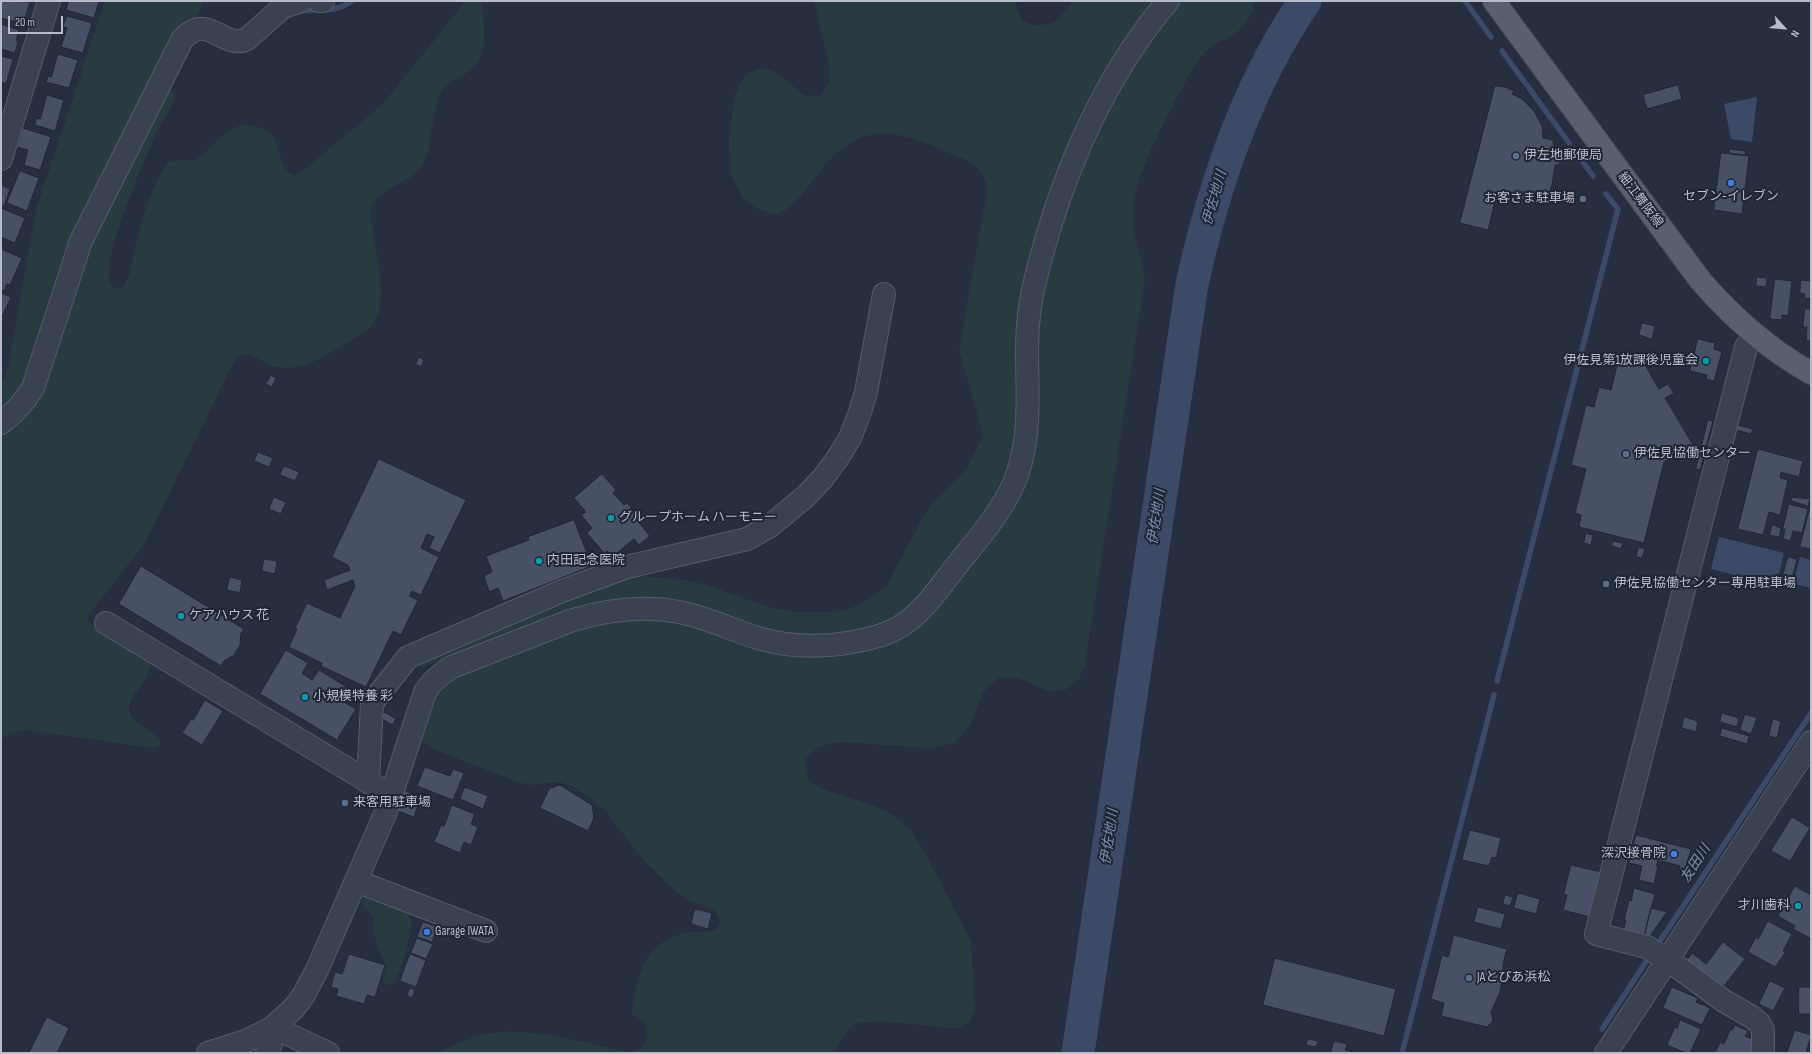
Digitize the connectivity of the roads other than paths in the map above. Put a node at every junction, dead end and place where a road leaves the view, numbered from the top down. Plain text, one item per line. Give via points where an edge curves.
1 (49, 1) edge
2 (300, 1) edge
3 (318, 1) edge
4 (323, 1) edge
5 (1168, 1) edge
6 (1494, 1) edge
7 (1, 160) edge
8 (884, 294) dead end
9 (1755, 335) junction
10 (1811, 373) edge
11 (1, 423) edge
12 (106, 623) dead end
13 (1811, 742) edge
14 (368, 782) junction
15 (393, 793) junction
16 (356, 881) junction
17 (486, 931) dead end
18 (1658, 954) junction
19 (273, 1027) junction
20 (208, 1053) edge
21 (267, 1053) edge
22 (328, 1053) edge
23 (1606, 1053) edge
24 (1763, 1053) edge

1 - 7 street
2 - 11 street via 283,7 241,42 202,28 187,34 182,40 81,241 33,388 25,401
3 - 4 street
5 - 15 street via 1136,43 1114,78 1087,128 1060,193 1028,313 1026,438 1013,484 1002,505 921,611 884,634 851,642 814,646 760,638 695,616 659,610 623,610 570,621 440,673 431,682 420,704
6 - 9 main road, 細江舞阪線 via 1700,280 1730,313
8 - 14 street via 866,392 859,415 850,438 837,459 806,496 770,526 747,539 627,567 562,591 408,657 372,704
9 - 10 main road, 細江舞阪線
9 - 18 street via 1746,347 1596,934
12 - 14 street
13 - 18 street
14 - 15 street
15 - 16 street
16 - 17 street
16 - 19 street via 311,984 294,1008
18 - 23 street
18 - 24 street via 1759,1023 1763,1030
19 - 20 street via 246,1041
19 - 21 street
19 - 22 street

